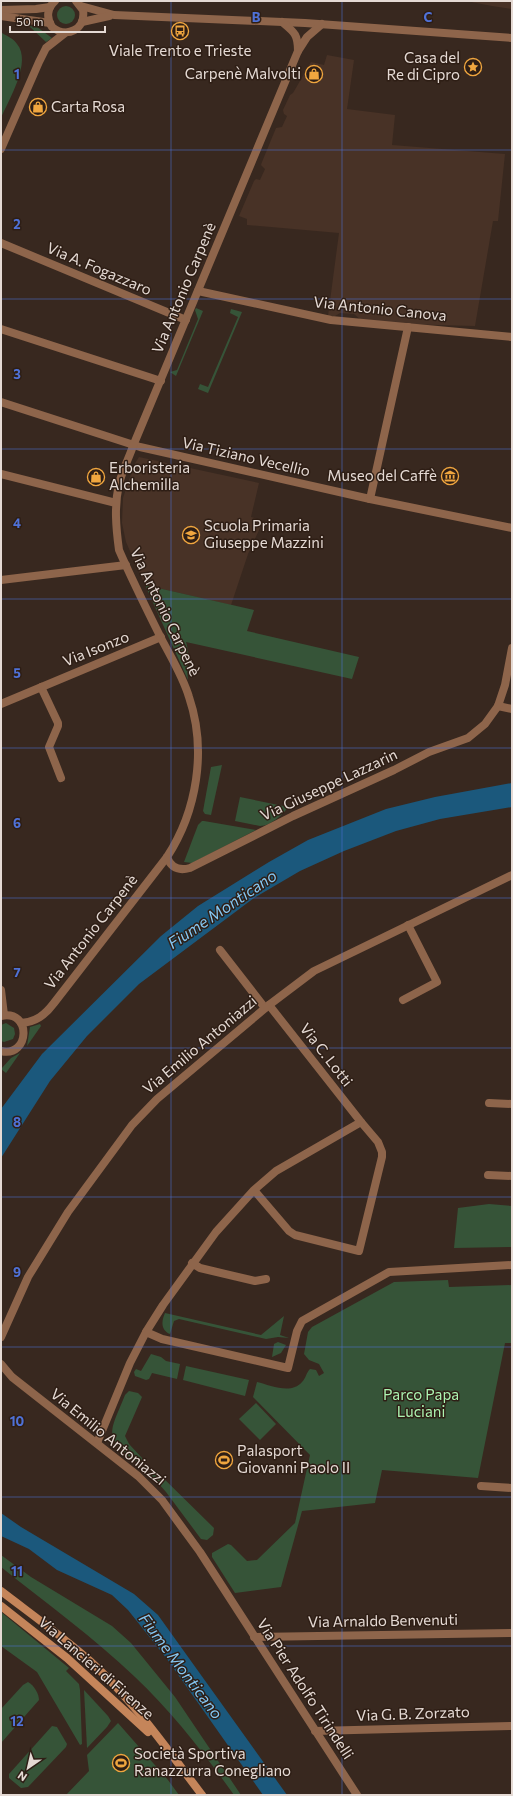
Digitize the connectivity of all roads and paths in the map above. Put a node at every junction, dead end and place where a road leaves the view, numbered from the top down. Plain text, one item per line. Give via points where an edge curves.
1 (53, 4) edge
2 (79, 4) edge
3 (1, 10) edge
4 (114, 15) junction
5 (1, 16) edge
6 (82, 22) junction
7 (282, 22) junction
8 (50, 23) junction
9 (322, 24) junction
10 (65, 33) junction
11 (512, 38) edge
12 (298, 51) junction
13 (1, 149) edge
14 (1, 243) edge
15 (198, 291) junction
16 (186, 320) junction
17 (408, 327) junction
18 (1, 329) edge
19 (512, 337) edge
20 (161, 381) junction
21 (1, 402) edge
22 (133, 446) junction
23 (1, 474) edge
24 (370, 499) junction
25 (116, 503) junction
26 (512, 528) edge
27 (126, 565) junction
28 (1, 580) edge
29 (161, 638) junction
30 (512, 648) edge
31 (41, 687) junction
32 (1, 704) edge
33 (498, 706) junction
34 (512, 709) edge
35 (61, 778) dead end
36 (167, 857) junction
37 (512, 875) edge
38 (408, 925) junction
39 (220, 950) dead end
40 (1, 990) edge
41 (403, 1000) dead end
42 (267, 1007) junction
43 (3, 1016) edge
44 (21, 1023) junction
45 (2, 1053) edge
46 (490, 1103) dead end
47 (512, 1104) edge
48 (361, 1122) junction
49 (488, 1175) dead end
50 (512, 1176) edge
51 (254, 1190) junction
52 (192, 1263) junction
53 (512, 1265) edge
54 (266, 1279) dead end
55 (146, 1332) junction
56 (1, 1337) edge
57 (1, 1364) edge
58 (97, 1443) junction
59 (481, 1486) dead end
60 (512, 1488) edge
61 (1, 1591) edge
62 (228, 1599) joint
63 (1, 1606) edge
64 (512, 1633) edge
65 (254, 1637) junction
66 (512, 1726) edge
67 (315, 1731) junction
68 (170, 1754) junction
69 (202, 1795) edge
70 (357, 1795) edge

1 - 3 street via 36,9
1 - 8 street via 48,18
2 - 4 street
2 - 6 street via 84,14
4 - 6 street
4 - 7 street
5 - 8 street
6 - 10 street via 75,30
7 - 9 street
7 - 12 street via 295,33
8 - 10 street via 56,30
9 - 11 street
9 - 12 street, Via Antonio Carpenè via 307,37
10 - 13 street via 46,48
12 - 15 street, Via Antonio Carpenè
14 - 16 street, Via A. Fogazzaro
15 - 16 street, Via Antonio Carpenè
15 - 17 street, Via Antonio Canova via 331,320
16 - 20 street, Via Antonio Carpenè
17 - 19 street, Via Antonio Canova
17 - 24 street
18 - 20 street
20 - 22 street, Via Antonio Carpenè
21 - 22 street, Via Tiziano Vecellio
22 - 24 street, Via Tiziano Vecellio
22 - 25 street, Via Antonio Carpenè via 119,483
23 - 25 street
24 - 26 street, Via Tiziano Vecellio
25 - 27 street, Via Antonio Carpenè via 119,550
27 - 28 street
27 - 29 street, Via Antonio Carpenè
29 - 31 street, Via Isonzo
29 - 36 street, Via Antonio Carpenè via 190,699 197,745 197,774 192,802 181,833
30 - 33 street, Via Giuseppe Lazzarin
31 - 32 street, Via Isonzo
31 - 35 street via 58,723 49,747
33 - 34 street
33 - 36 street, Via Giuseppe Lazzarin via 485,724 468,738 429,752 190,868 180,870 169,862
36 - 44 street, Via Antonio Carpenè via 47,1012 33,1021
37 - 38 street, Via Emilio Antoniazzi
38 - 41 street via 437,982
38 - 42 street, Via Emilio Antoniazzi via 325,965
39 - 42 street, Via C. Lotti
40 - 43 street
42 - 48 street, Via C. Lotti
42 - 56 street, Via Emilio Antoniazzi via 157,1099 132,1125 68,1212 43,1251 20,1291
43 - 44 street
44 - 45 street via 23,1040 16,1049
46 - 47 street
48 - 51 street via 276,1171
48 - 51 street, Via C. Lotti via 378,1142 382,1152 359,1251 295,1235
49 - 50 street
51 - 52 street
52 - 54 street via 200,1268 255,1281
52 - 55 street
53 - 55 street via 389,1272 302,1322 297,1331 288,1368 162,1339
55 - 58 street via 130,1363
57 - 58 street, Via Emilio Antoniazzi via 8,1374
58 - 62 street, Via Emilio Antoniazzi via 138,1476 162,1500 188,1534
59 - 60 street
61 - 68 main road, Via Lancieri di Firenze via 91,1662 136,1710
62 - 65 street, Via Pier Adolfo Tirindelli
63 - 68 main road, Via Lancieri di Firenze via 67,1658
64 - 65 street, Via Arnaldo Benvenuti
65 - 67 street, Via Pier Adolfo Tirindelli
66 - 67 street, Via G. B. Zorzato
67 - 70 street, Via Pier Adolfo Tirindelli
68 - 69 main road, Via Lancieri di Firenze

